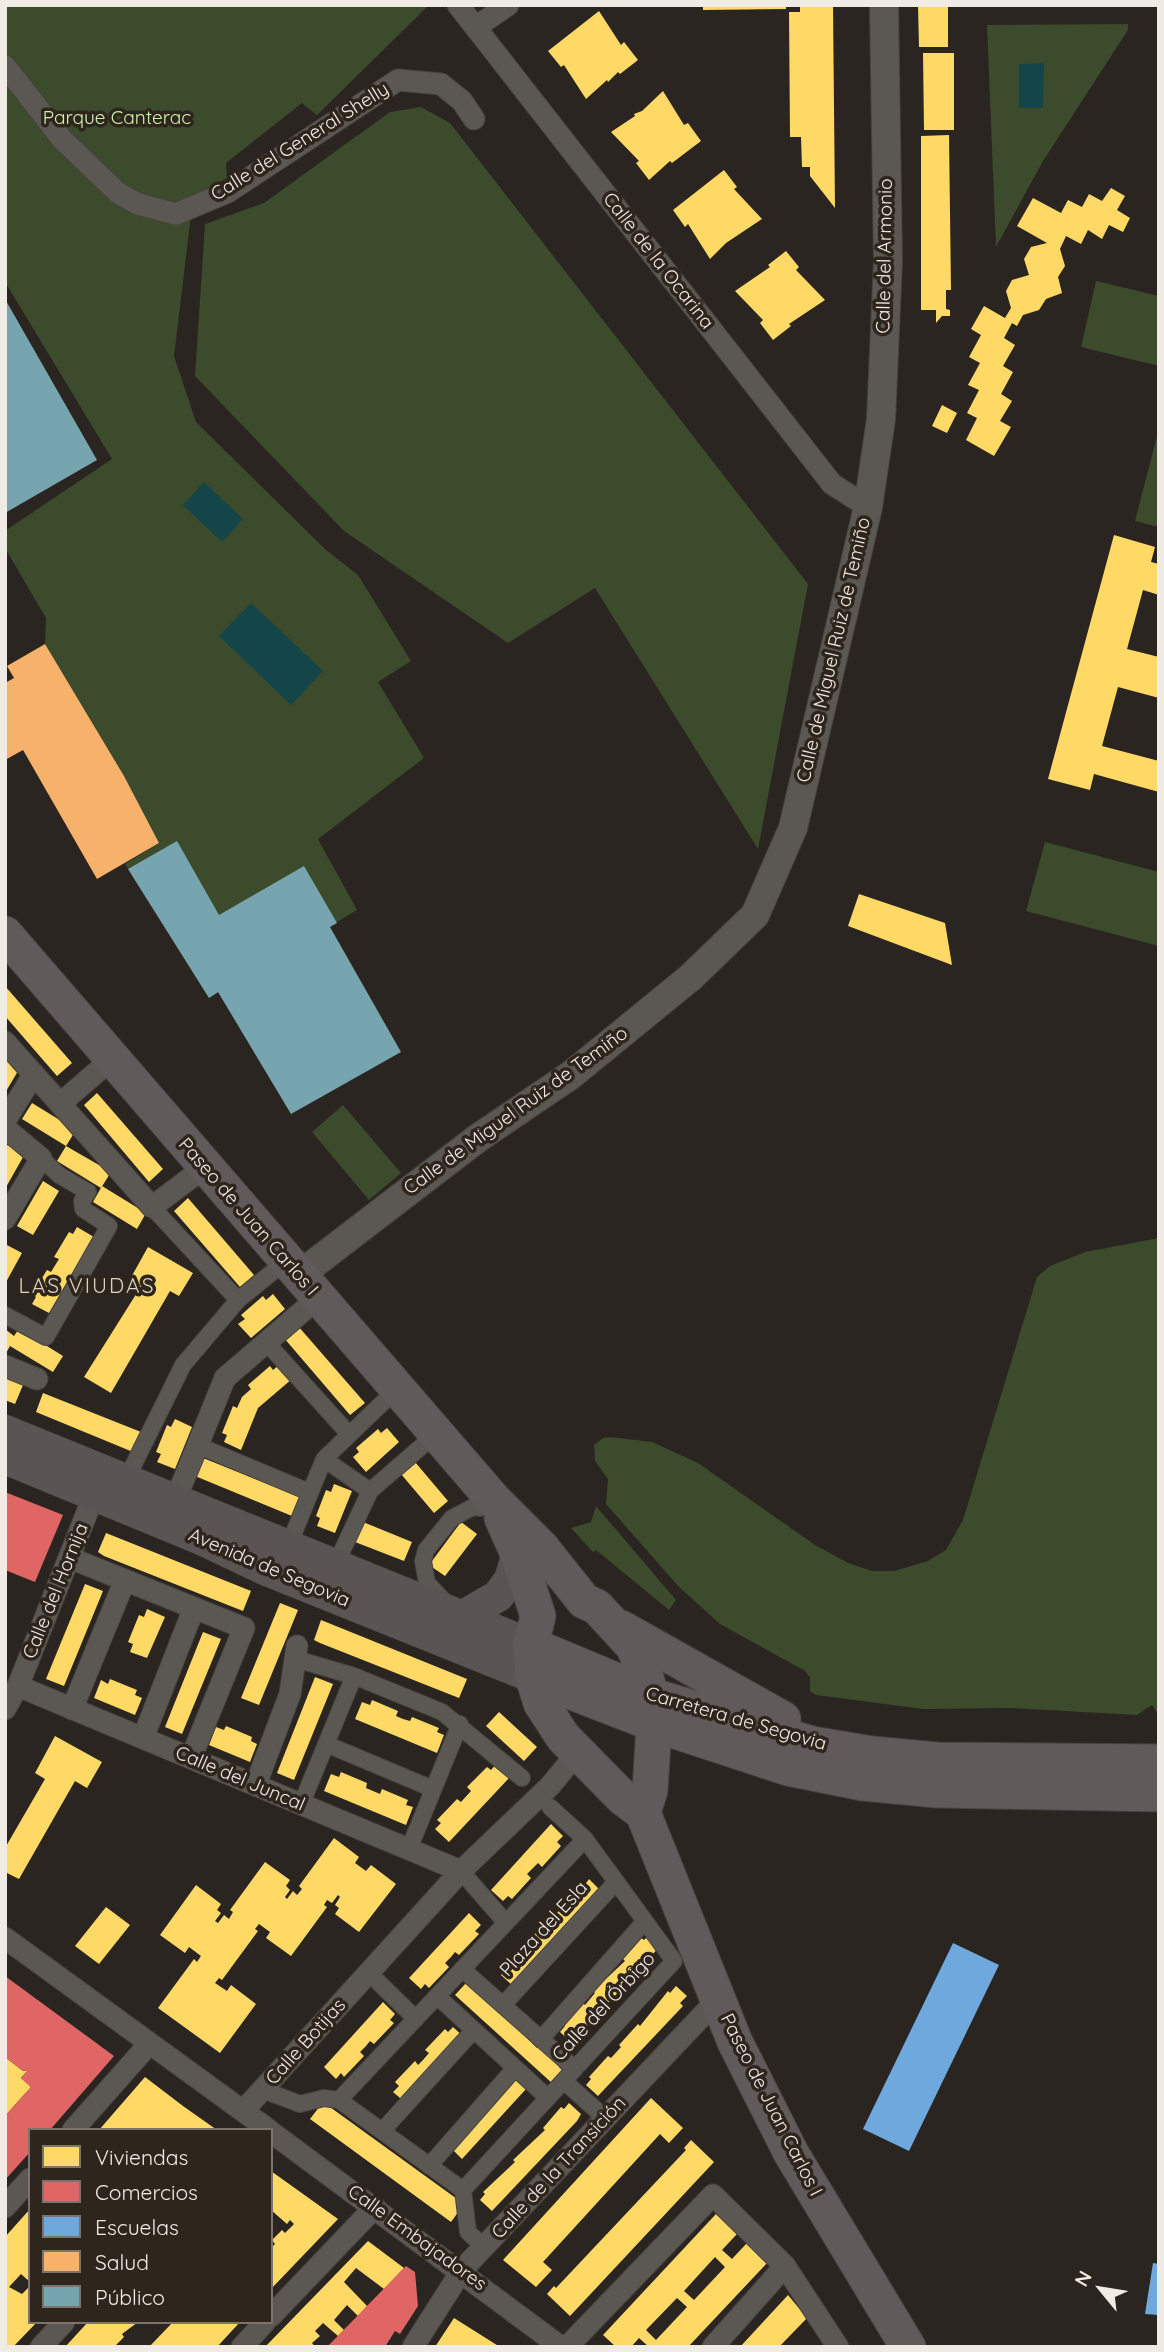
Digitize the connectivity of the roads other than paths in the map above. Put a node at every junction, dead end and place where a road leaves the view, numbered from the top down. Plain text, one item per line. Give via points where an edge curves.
1 (458, 5) edge
2 (508, 5) edge
3 (884, 5) edge
4 (476, 27) junction
5 (5, 66) edge
6 (474, 119) dead end
7 (868, 507) junction
8 (5, 934) edge
9 (5, 1042) edge
10 (113, 1058) junction
11 (34, 1074) junction
12 (61, 1103) junction
13 (5, 1121) edge
14 (5, 1128) edge
15 (41, 1157) junction
16 (205, 1167) junction
17 (152, 1207) junction
18 (5, 1219) edge
19 (301, 1278) junction
20 (238, 1300) junction
21 (5, 1315) edge
22 (267, 1342) junction
23 (5, 1366) edge
24 (37, 1379) dead end
25 (398, 1388) junction
26 (5, 1431) edge
27 (348, 1433) junction
28 (437, 1433) junction
29 (197, 1445) junction
30 (5, 1458) edge
31 (324, 1459) junction
32 (108, 1482) junction
33 (370, 1491) junction
34 (309, 1492) junction
35 (175, 1501) junction
36 (487, 1503) junction
37 (288, 1547) junction
38 (518, 1554) junction
39 (70, 1558) junction
40 (335, 1566) junction
41 (125, 1580) junction
42 (584, 1601) junction
43 (194, 1608) junction
44 (449, 1613) junction
45 (614, 1624) junction
46 (534, 1646) junction
47 (297, 1652) joint
48 (354, 1676) junction
49 (18, 1686) junction
50 (5, 1709) edge
51 (72, 1709) junction
52 (653, 1722) junction
53 (460, 1724) junction
54 (143, 1738) junction
55 (709, 1743) junction
56 (326, 1744) junction
57 (812, 1744) junction
58 (584, 1757) junction
59 (191, 1758) junction
60 (1159, 1762) edge
61 (522, 1778) dead end
62 (256, 1784) junction
63 (433, 1788) junction
64 (1159, 1794) edge
65 (647, 1801) junction
66 (301, 1804) junction
67 (550, 1807) dead end
68 (585, 1839) junction
69 (409, 1849) junction
70 (461, 1871) junction
71 (615, 1882) junction
72 (645, 1921) junction
73 (506, 1923) junction
74 (5, 1938) edge
75 (463, 1969) junction
76 (369, 1973) junction
77 (437, 1996) junction
78 (718, 1999) junction
79 (503, 2005) junction
80 (416, 2019) junction
81 (474, 2030) junction
82 (541, 2039) junction
83 (149, 2043) junction
84 (515, 2068) junction
85 (569, 2075) junction
86 (263, 2090) junction
87 (548, 2098) junction
88 (339, 2100) junction
89 (605, 2118) junction
90 (256, 2124) edge
91 (75, 2128) edge
92 (382, 2131) junction
93 (273, 2136) edge
94 (429, 2166) junction
95 (28, 2181) edge
96 (463, 2190) junction
97 (5, 2207) edge
98 (375, 2207) junction
99 (484, 2247) junction
100 (785, 2266) junction
101 (462, 2270) junction
102 (273, 2314) edge
103 (62, 2324) edge
104 (263, 2324) edge
105 (41, 2347) edge
106 (242, 2347) edge
107 (413, 2347) edge
108 (561, 2347) edge
109 (567, 2347) edge
110 (713, 2347) edge
111 (838, 2347) edge
112 (908, 2347) edge

1 - 4 street, Calle de la Ocarina
2 - 4 street
3 - 7 street, Calle del Armonio via 888,261 881,419
4 - 7 street, Calle de la Ocarina via 832,484
5 - 6 street, Calle del General Shelly via 62,139 118,194 176,214 228,192 398,80 441,84
7 - 19 street, Calle de Miguel Ruiz de Temiño via 793,828 755,915 691,977 571,1075 478,1138
8 - 10 main road, Paseo de Juan Carlos I
9 - 11 street
10 - 12 street
10 - 16 main road, Paseo de Juan Carlos I
11 - 12 street
11 - 13 street
12 - 17 street
14 - 15 street
15 - 18 street
15 - 21 street via 59,1175 88,1192 83,1209 109,1226 46,1337
16 - 17 street
16 - 19 main road, Paseo de Juan Carlos I
17 - 20 street
19 - 20 street
19 - 22 street
19 - 25 main road, Paseo de Juan Carlos I
20 - 32 street via 183,1365
22 - 27 street
22 - 29 street via 225,1378
23 - 24 street
25 - 27 street
25 - 28 main road, Paseo de Juan Carlos I
26 - 32 main road, Avenida de Segovia
27 - 31 street
28 - 33 street
28 - 36 main road, Paseo de Juan Carlos I
29 - 34 street
29 - 35 street
30 - 32 main road, Avenida de Segovia
31 - 33 street
31 - 34 street
32 - 35 main road, Avenida de Segovia
32 - 39 street, Calle del Hornija
32 - 46 main road, Avenida de Segovia via 204,1540 267,1570
33 - 40 street
34 - 37 street
35 - 37 main road, Avenida de Segovia
36 - 38 main road, Paseo de Juan Carlos I
36 - 42 main road, Paseo de Juan Carlos I via 541,1547
36 - 44 street via 452,1518 426,1550 427,1583
37 - 40 main road, Avenida de Segovia
38 - 44 main road via 510,1580 498,1596
38 - 46 main road, Paseo de Juan Carlos I
39 - 41 street
39 - 49 street, Calle del Hornija
40 - 44 main road, Avenida de Segovia
41 - 43 street
41 - 51 street
42 - 45 main road, Paseo de Juan Carlos I
42 - 46 main road via 561,1600
43 - 54 street
43 - 59 street via 244,1628
44 - 46 main road, Avenida de Segovia
45 - 52 main road, Paseo de Juan Carlos I via 633,1646
45 - 57 main road via 777,1715
46 - 52 main road, Carretera de Segovia
46 - 58 main road, Paseo de Juan Carlos I via 541,1703 563,1737
47 - 48 street
47 - 62 street via 290,1694
48 - 53 street via 442,1712
48 - 56 street
49 - 50 street, Calle del Hornija
49 - 51 street, Calle del Juncal
51 - 54 street, Calle del Juncal
52 - 55 main road, Carretera de Segovia
52 - 57 main road, Carretera de Segovia
52 - 58 main road via 633,1763 617,1767
52 - 65 main road, Paseo de Juan Carlos I
53 - 61 street
53 - 63 street
54 - 59 street, Calle del Juncal
55 - 64 main road, Carretera de Segovia via 788,1768 863,1783 937,1790
55 - 65 main road via 663,1770
56 - 63 street
56 - 66 street
57 - 60 main road, Carretera de Segovia via 937,1760
58 - 65 main road, Paseo de Juan Carlos I via 623,1798
58 - 70 street, Calle Botijas
59 - 62 street, Calle del Juncal
62 - 66 street, Calle del Juncal
63 - 69 street
65 - 78 main road, Paseo de Juan Carlos I
66 - 69 street, Calle del Juncal
67 - 68 street
68 - 71 street
68 - 73 street
69 - 70 street, Calle del Juncal
70 - 73 street
70 - 76 street, Calle Botijas
71 - 72 street
71 - 79 street, Plaza del Esla
72 - 82 street
72 - 85 street, Calle del Órbigo via 674,1961
73 - 75 street
74 - 83 street, Calle Embajadores
75 - 77 street
75 - 79 street
76 - 80 street
76 - 86 street, Calle Botijas
77 - 80 street
77 - 81 street
78 - 89 street, Calle de la Transición
78 - 112 main road, Paseo de Juan Carlos I via 791,2153
79 - 82 street
80 - 88 street
81 - 84 street
81 - 92 street
82 - 85 street
83 - 90 street, Calle Embajadores
83 - 91 street
84 - 87 street
84 - 94 street
85 - 87 street, Calle del Órbigo
85 - 89 street, Calle del Órbigo
86 - 88 street via 300,2104 324,2098
86 - 90 street, Calle Botijas
87 - 96 street, Calle del Órbigo
88 - 92 street
89 - 99 street, Calle de la Transición
92 - 94 street
93 - 98 street, Calle Embajadores
94 - 96 street
95 - 97 street
96 - 99 street via 468,2232
98 - 101 street, Calle Embajadores
98 - 102 street
99 - 101 street, Calle de la Transición
100 - 109 street via 713,2195
100 - 110 street
100 - 111 street
101 - 107 street, Calle de la Transición
101 - 108 street, Calle Embajadores
103 - 105 street
104 - 106 street

